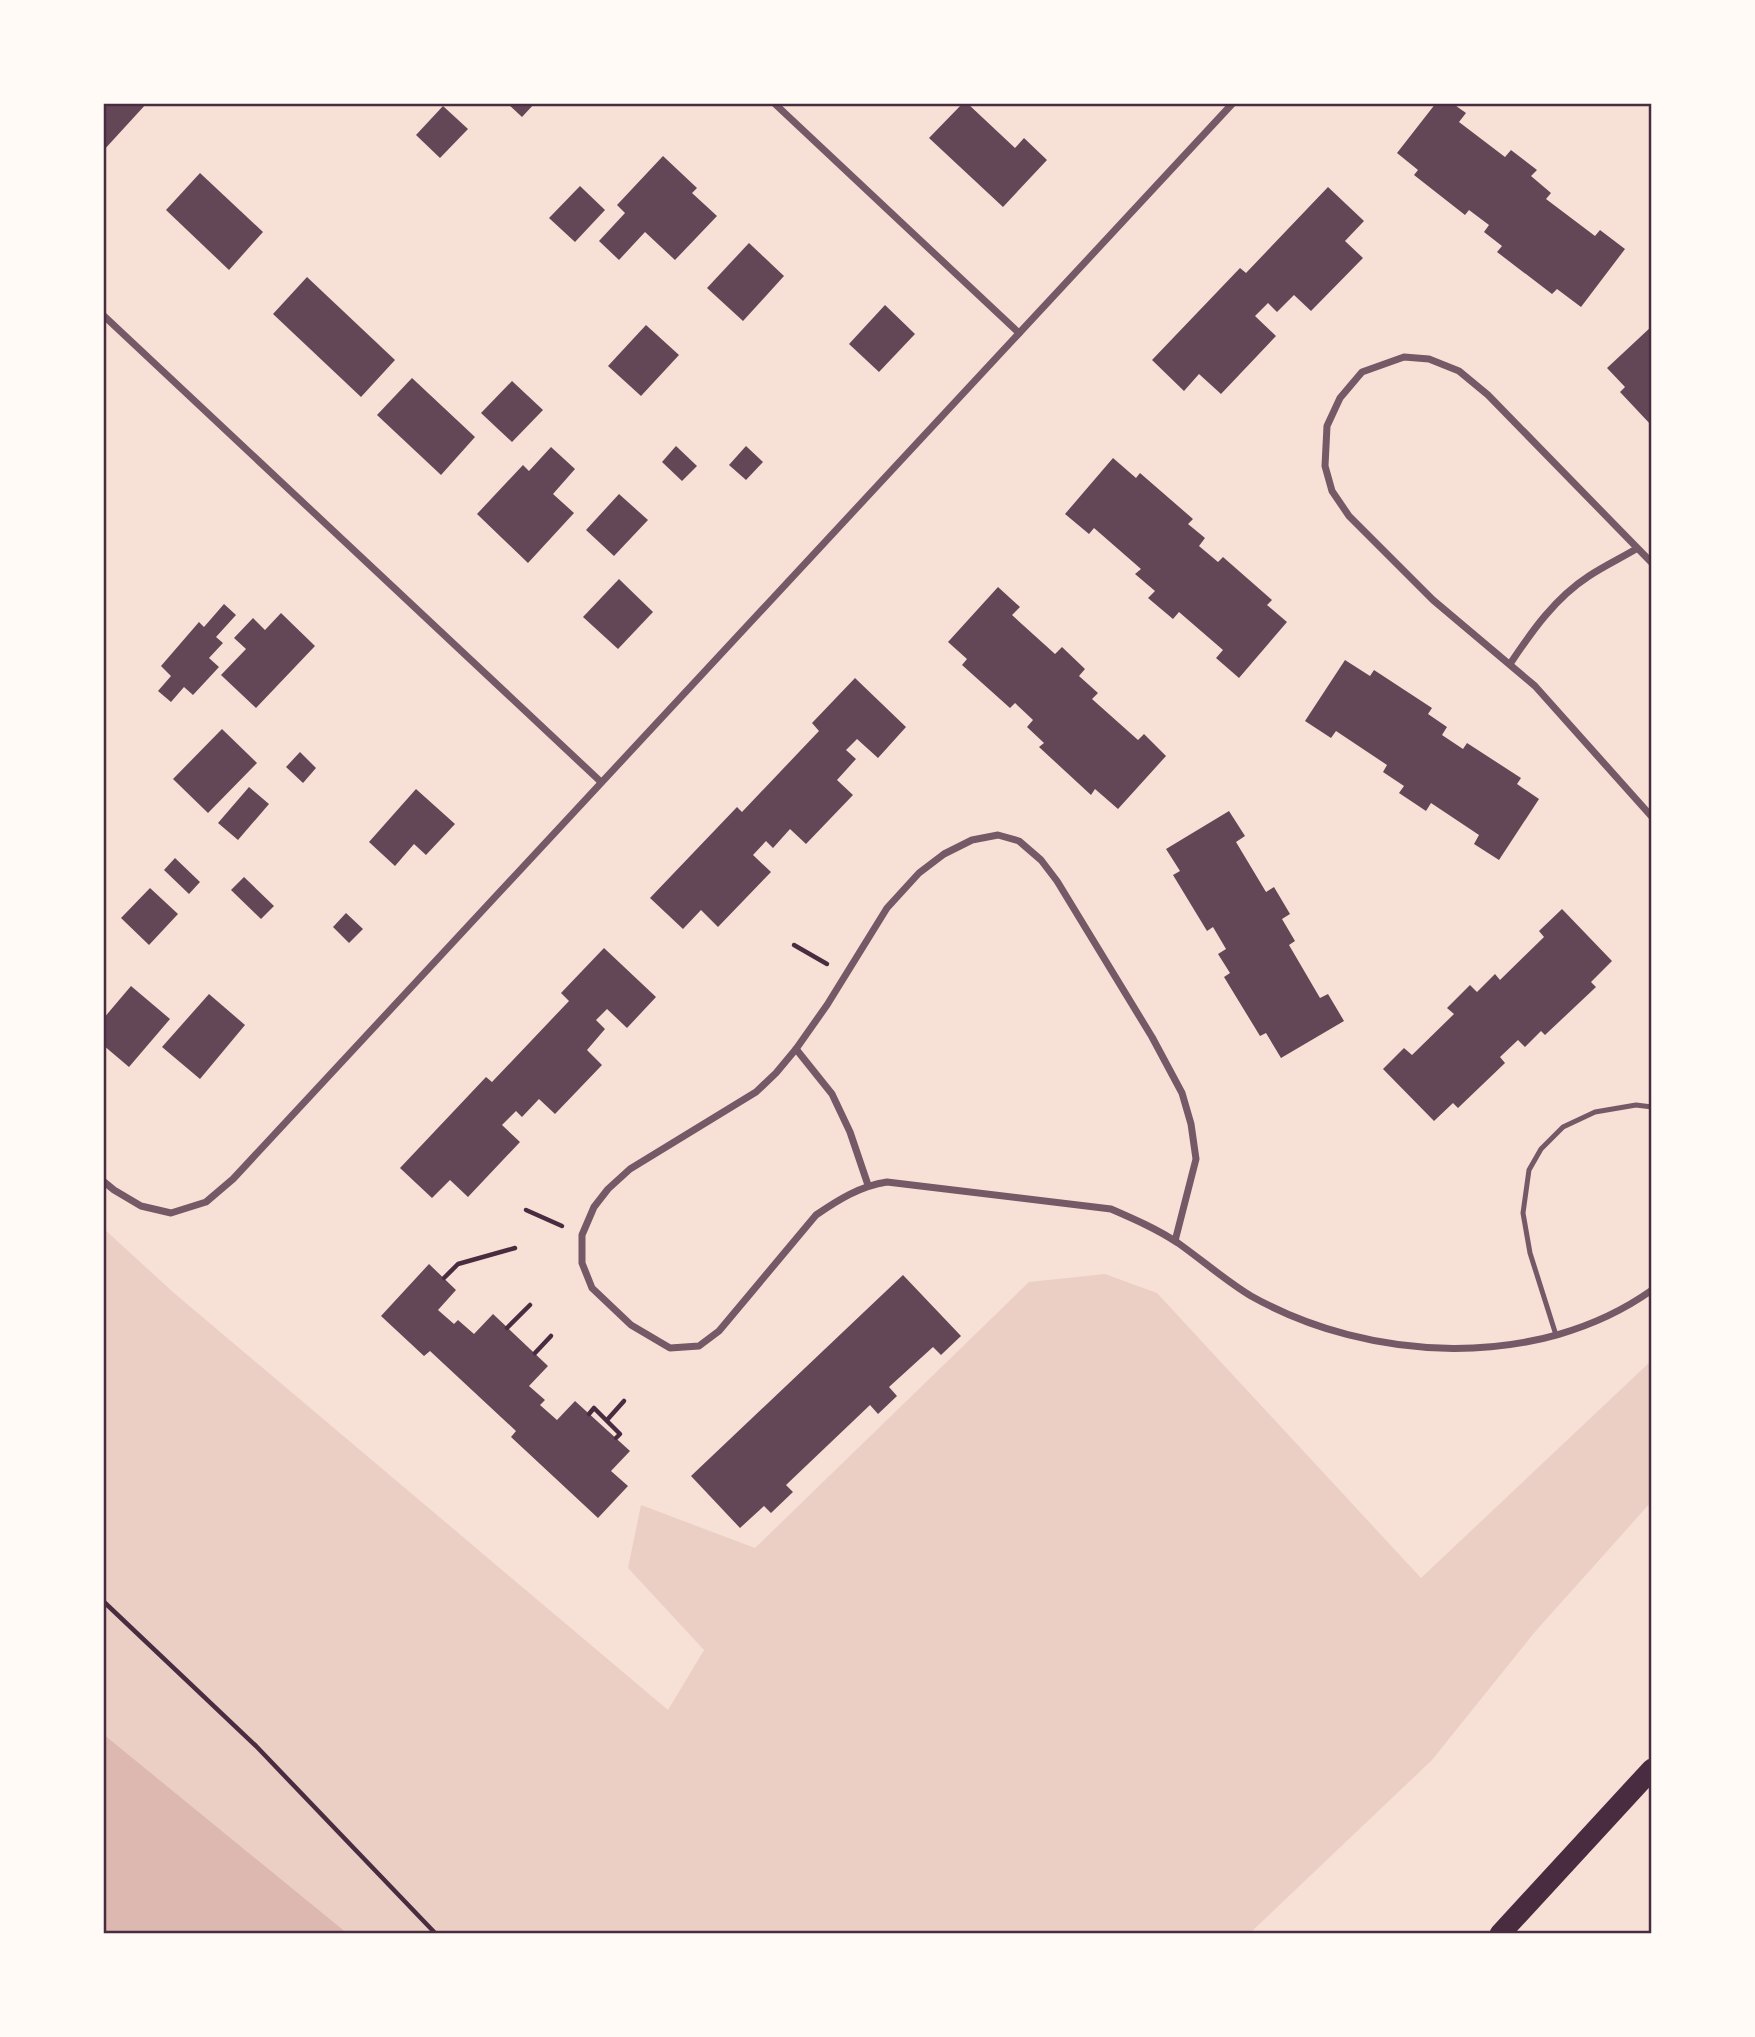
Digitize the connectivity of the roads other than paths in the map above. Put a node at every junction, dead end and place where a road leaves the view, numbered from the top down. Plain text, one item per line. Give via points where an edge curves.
1 (774, 103) edge
2 (1233, 103) edge
3 (103, 315) edge
4 (1018, 332) junction
5 (1636, 549) junction
6 (1652, 564) edge
7 (1510, 664) junction
8 (601, 782) junction
9 (1652, 817) edge
10 (796, 1049) junction
11 (1652, 1107) edge
12 (103, 1181) edge
13 (869, 1185) junction
14 (1175, 1241) junction
15 (1652, 1290) edge
16 (1556, 1335) junction
17 (1652, 1769) edge
18 (1500, 1934) edge

1 - 4 street
2 - 4 street
3 - 8 street
4 - 8 street
5 - 6 street
5 - 7 street via 1588,576 1564,596
5 - 7 street via 1488,395 1459,371 1429,359 1404,358 1362,372 1340,398 1327,426 1325,466 1332,491 1349,516 1433,600
7 - 9 street
8 - 12 street via 233,1179 205,1202 171,1213 141,1206
10 - 13 street via 832,1094
10 - 13 street via 756,1092 630,1169 608,1189 582,1235 582,1263 592,1287 631,1325 670,1348 699,1346 719,1331 816,1215
10 - 14 street via 887,908 919,873 972,840 998,835 1019,841 1057,881 1182,1093 1196,1159
11 - 16 lane via 1595,1112 1563,1127 1541,1149 1530,1170 1523,1213 1530,1253
13 - 14 street via 909,1184 1111,1209
14 - 16 street via 1250,1295 1311,1325 1363,1339 1476,1348 1520,1345
15 - 16 street via 1601,1320
17 - 18 highway

